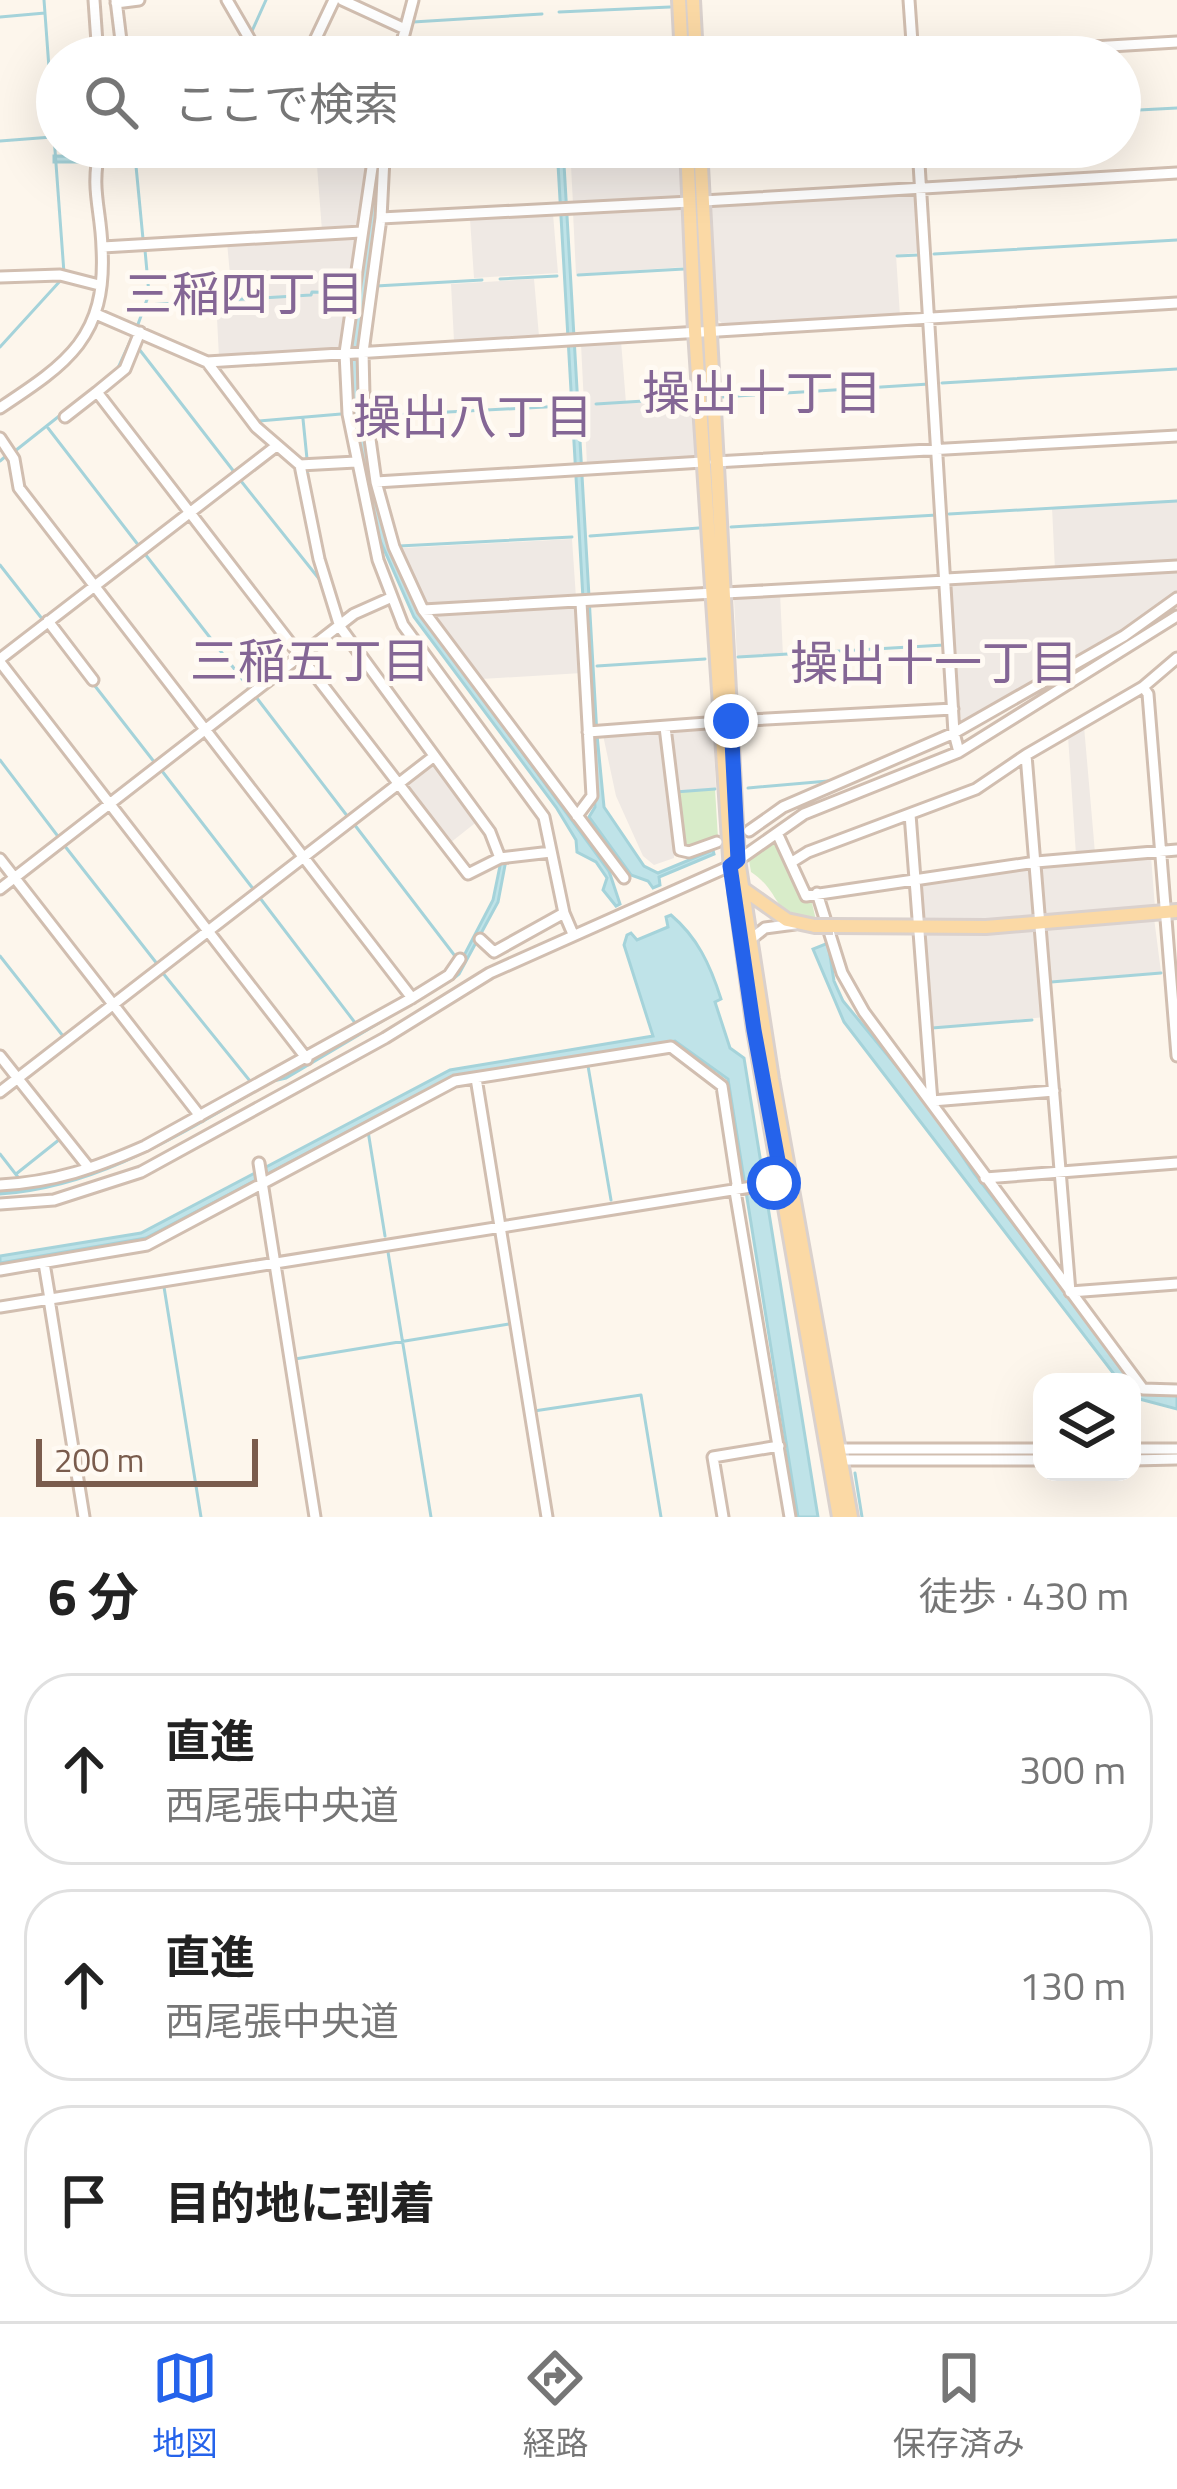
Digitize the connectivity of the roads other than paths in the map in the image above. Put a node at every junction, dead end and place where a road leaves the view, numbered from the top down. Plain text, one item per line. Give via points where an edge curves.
1 (94, 0) edge
2 (139, 0) edge
3 (227, 0) edge
4 (338, 0) edge
5 (413, 0) edge
6 (679, 0) edge
7 (693, 0) edge
8 (909, 0) edge
9 (116, 1) edge
10 (405, 29) junction
11 (97, 36) edge
12 (120, 36) edge
13 (248, 36) edge
14 (318, 36) edge
15 (403, 36) edge
16 (681, 36) edge
17 (695, 36) edge
18 (912, 36) edge
19 (1177, 42) edge
20 (1141, 44) edge
21 (97, 168) edge
22 (369, 168) edge
23 (384, 168) edge
24 (690, 168) edge
25 (698, 168) edge
26 (920, 168) edge
27 (1177, 173) edge
28 (921, 188) junction
29 (696, 201) junction
30 (381, 218) junction
31 (361, 232) junction
32 (103, 247) junction
33 (0, 277) edge
34 (99, 285) junction
35 (1177, 303) edge
36 (96, 314) junction
37 (929, 318) junction
38 (701, 331) junction
39 (140, 332) junction
40 (362, 352) junction
41 (346, 353) junction
42 (207, 362) junction
43 (97, 392) junction
44 (0, 408) edge
45 (65, 416) dead end
46 (1177, 436) edge
47 (0, 438) edge
48 (275, 447) junction
49 (938, 450) junction
50 (356, 462) junction
51 (709, 462) junction
52 (300, 465) junction
53 (376, 482) junction
54 (190, 512) junction
55 (1177, 566) edge
56 (946, 580) junction
57 (94, 586) junction
58 (720, 593) junction
59 (390, 598) junction
60 (1177, 598) edge
61 (580, 602) junction
62 (423, 610) junction
63 (1177, 616) edge
64 (48, 621) junction
65 (1156, 622) junction
66 (340, 627) junction
67 (301, 656) junction
68 (1177, 658) edge
69 (0, 660) edge
70 (93, 680) dead end
71 (1146, 690) junction
72 (953, 709) junction
73 (726, 722) junction
74 (665, 727) junction
75 (206, 730) junction
76 (593, 731) junction
77 (957, 742) junction
78 (433, 757) junction
79 (1027, 758) junction
80 (398, 784) junction
81 (110, 805) junction
82 (577, 816) junction
83 (910, 817) junction
84 (749, 831) dead end
85 (776, 833) junction
86 (717, 842) dead end
87 (1177, 850) edge
88 (551, 852) junction
89 (1161, 852) junction
90 (303, 857) junction
91 (500, 858) junction
92 (0, 860) edge
93 (792, 862) junction
94 (1036, 862) junction
95 (734, 863) junction
96 (14, 878) junction
97 (624, 878) dead end
98 (916, 879) junction
99 (738, 885) junction
100 (0, 889) edge
101 (811, 894) junction
102 (1171, 911) edge
103 (565, 914) junction
104 (795, 924) junction
105 (1041, 925) junction
106 (919, 928) junction
107 (208, 931) junction
108 (573, 934) junction
109 (480, 939) dead end
110 (751, 939) junction
111 (460, 959) dead end
112 (412, 998) junction
113 (112, 1005) junction
114 (0, 1056) edge
115 (1177, 1056) edge
116 (307, 1059) junction
117 (18, 1078) junction
118 (476, 1078) junction
119 (1054, 1091) junction
120 (0, 1092) edge
121 (932, 1104) junction
122 (200, 1116) junction
123 (259, 1163) dead end
124 (1177, 1163) edge
125 (89, 1168) junction
126 (1060, 1173) junction
127 (985, 1178) junction
128 (783, 1182) junction
129 (262, 1184) junction
130 (0, 1185) edge
131 (738, 1190) junction
132 (0, 1204) edge
133 (500, 1230) junction
134 (44, 1263) junction
135 (274, 1263) junction
136 (0, 1270) edge
137 (1177, 1284) edge
138 (1070, 1292) junction
139 (50, 1299) junction
140 (0, 1307) edge
141 (1177, 1390) edge
142 (778, 1446) junction
143 (1033, 1449) edge
144 (1141, 1449) edge
145 (1177, 1449) edge
146 (835, 1455) junction
147 (1033, 1460) edge
148 (1141, 1460) edge
149 (1177, 1460) edge
150 (84, 1517) edge
151 (316, 1517) edge
152 (547, 1517) edge
153 (722, 1517) edge
154 (790, 1517) edge
155 (839, 1517) edge
156 (851, 1517) edge

1 - 11 street
2 - 9 street
3 - 13 street
4 - 10 street
4 - 14 street
5 - 10 street
6 - 16 main road
7 - 17 main road
8 - 18 street
9 - 12 street
10 - 15 street
19 - 20 street
21 - 32 street
22 - 31 street
23 - 30 street
24 - 29 main road
25 - 29 main road
26 - 28 street
27 - 28 street
28 - 29 street
28 - 37 street
29 - 30 street
29 - 38 main road
30 - 40 street
31 - 32 street
31 - 41 street
32 - 34 street
33 - 34 street via 60,275
34 - 36 street
35 - 37 street
36 - 39 street
36 - 44 street via 82,344
37 - 38 street
37 - 49 street
38 - 40 street
38 - 51 main road
39 - 42 street
39 - 43 street via 125,369
40 - 41 street
40 - 53 street
41 - 42 street
41 - 50 street
42 - 48 street
43 - 45 street
43 - 54 street
46 - 49 street
47 - 57 street via 19,488
48 - 52 street
48 - 54 street
49 - 51 street
49 - 56 street
50 - 52 street
50 - 59 street
51 - 53 street
51 - 58 main road
52 - 66 street
53 - 62 street
54 - 57 street
54 - 67 street
55 - 56 street
56 - 58 street
56 - 72 street
57 - 64 street
57 - 75 street
58 - 61 street
58 - 73 main road
59 - 66 street
59 - 88 street via 538,807
60 - 65 street
61 - 62 street
61 - 76 street
62 - 82 street
63 - 65 street
64 - 69 street
64 - 70 street
65 - 77 street
65 - 77 street
66 - 67 street
66 - 78 street
67 - 75 street
67 - 80 street
68 - 71 street
69 - 81 street
71 - 79 street
71 - 89 street
72 - 73 street
72 - 77 street
73 - 74 street
73 - 95 main road
74 - 76 street
74 - 86 street via 680,850
75 - 81 street
75 - 90 street
76 - 82 street via 591,801
77 - 84 street via 783,807
77 - 85 street
78 - 80 street
78 - 91 street via 490,832
79 - 83 street
79 - 94 street
80 - 90 street
80 - 91 street via 468,874
81 - 96 street
81 - 107 street
82 - 97 street
83 - 93 street
83 - 98 street
85 - 93 street
85 - 95 street
87 - 89 street
88 - 91 street
88 - 103 street
89 - 94 street
89 - 102 street
90 - 107 street
90 - 112 street
92 - 96 street
93 - 101 street
94 - 98 street
94 - 105 street
95 - 99 main road
95 - 108 street
96 - 100 street
96 - 113 street
98 - 101 street
98 - 106 street
99 - 104 main road
99 - 110 main road
99 - 128 main road
101 - 121 street via 853,994
102 - 105 main road
102 - 115 street
103 - 108 street
103 - 109 street via 494,952
104 - 106 main road, bridge
104 - 110 street
105 - 106 main road
105 - 119 street
106 - 121 street
107 - 113 street
107 - 116 street
108 - 132 street via 141,1172 54,1200
110 - 128 main road
111 - 112 street
112 - 116 street
113 - 117 street
113 - 122 street
114 - 117 street
116 - 122 street
117 - 120 street
117 - 125 street
118 - 129 street via 455,1081
118 - 131 street via 670,1047 722,1086
118 - 133 street
119 - 121 street
119 - 126 street
121 - 127 street
122 - 125 street
123 - 129 street
124 - 126 street
125 - 130 street via 48,1182
126 - 127 street
126 - 138 street
127 - 138 street
128 - 131 street
128 - 146 main road
129 - 134 street via 147,1245
129 - 135 street
131 - 133 street
131 - 142 street
133 - 135 street
133 - 152 street
134 - 136 street
134 - 139 street
135 - 139 street
135 - 151 street
137 - 138 street
138 - 141 street via 1144,1389
139 - 140 street
139 - 150 street
142 - 153 street via 713,1457
142 - 154 street
143 - 146 street
144 - 145 street
146 - 147 street
146 - 155 main road
146 - 156 main road
148 - 149 street

